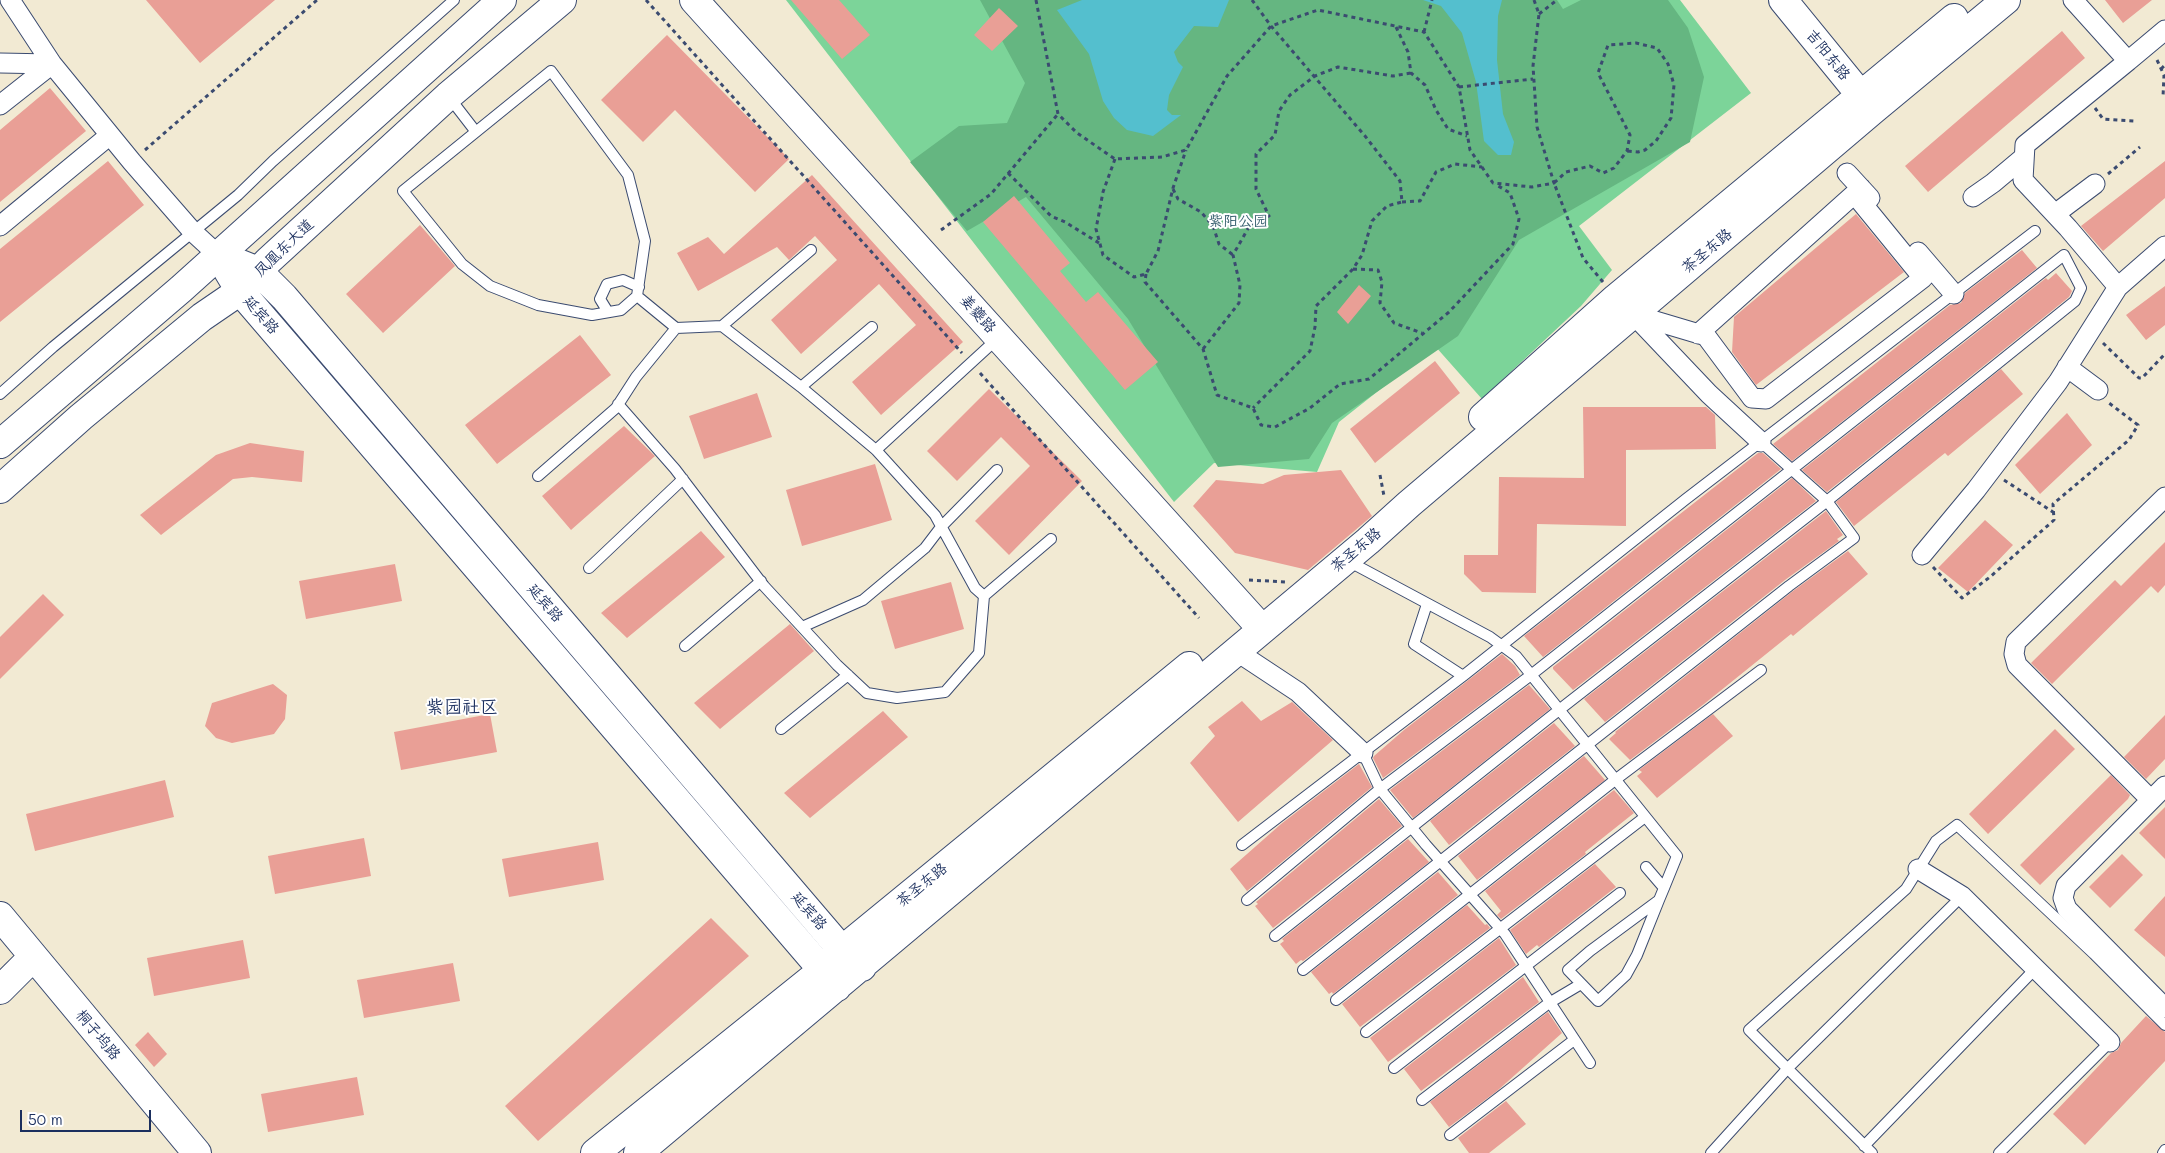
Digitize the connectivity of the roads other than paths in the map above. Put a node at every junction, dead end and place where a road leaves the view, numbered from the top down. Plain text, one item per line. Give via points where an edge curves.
1 (10, 0) edge
2 (454, 0) edge
3 (502, 0) edge
4 (562, 0) edge
5 (694, 0) edge
6 (1784, 0) edge
7 (1977, 0) edge
8 (2006, 0) edge
9 (2073, 0) edge
10 (2165, 30) edge
11 (2128, 62) junction
12 (0, 63) edge
13 (52, 64) junction
14 (448, 96) junction
15 (1866, 102) junction
16 (0, 105) edge
17 (476, 132) junction
18 (110, 135) junction
19 (2024, 157) junction
20 (1847, 173) dead end
21 (2095, 184) road end
22 (1861, 188) junction
23 (1973, 196) dead end
24 (2055, 214) junction
25 (0, 226) edge
26 (2035, 231) dead end
27 (193, 232) junction
28 (2165, 246) edge
29 (811, 250) dead end
30 (218, 255) junction
31 (249, 281) junction
32 (2118, 287) junction
33 (638, 291) junction
34 (1954, 294) junction
35 (1624, 306) junction
36 (608, 312) junction
37 (722, 326) junction
38 (676, 328) junction
39 (872, 328) dead end
40 (1698, 334) junction
41 (998, 337) junction
42 (2067, 367) junction
43 (800, 387) junction
44 (0, 394) edge
45 (2102, 395) road end
46 (618, 404) junction
47 (1761, 442) junction
48 (0, 444) edge
49 (876, 450) junction
50 (997, 470) dead end
51 (1792, 470) junction
52 (538, 476) dead end
53 (682, 480) junction
54 (0, 489) edge
55 (2165, 497) edge
56 (1827, 501) junction
57 (941, 527) junction
58 (1051, 538) dead end
59 (1922, 555) road end
60 (1345, 560) junction
61 (589, 568) dead end
62 (760, 581) junction
63 (984, 596) junction
64 (1427, 604) junction
65 (1255, 622) junction
66 (802, 627) junction
67 (685, 646) dead end
68 (1502, 646) junction
69 (1236, 651) junction
70 (1761, 670) dead end
71 (848, 675) junction
72 (1531, 675) junction
73 (1463, 676) junction
74 (1559, 710) junction
75 (781, 728) dead end
76 (1587, 745) junction
77 (1363, 753) junction
78 (1615, 780) junction
79 (2165, 786) edge
80 (1380, 789) junction
81 (2151, 800) junction
82 (1645, 817) junction
83 (1412, 827) junction
84 (1242, 844) dead end
85 (1440, 861) junction
86 (1646, 867) dead end
87 (1918, 868) junction
88 (1664, 888) junction
89 (1620, 893) dead end
90 (1469, 894) junction
91 (1962, 896) junction
92 (1247, 900) dead end
93 (1659, 900) junction
94 (0, 916) edge
95 (1499, 928) junction
96 (1275, 936) dead end
97 (33, 956) junction
98 (852, 958) junction
99 (1525, 966) junction
100 (2036, 968) junction
101 (1304, 970) dead end
102 (830, 978) junction
103 (1581, 984) junction
104 (0, 990) edge
105 (1336, 1000) dead end
106 (1549, 1003) junction
107 (2164, 1004) edge
108 (2165, 1025) edge
109 (1366, 1032) dead end
110 (1574, 1040) junction
111 (2110, 1042) joint
112 (1590, 1064) dead end
113 (1394, 1068) dead end
114 (1788, 1068) junction
115 (1422, 1100) dead end
116 (1450, 1135) dead end
117 (1868, 1149) edge
118 (197, 1153) edge
119 (595, 1153) edge
120 (638, 1153) edge
121 (1710, 1153) edge
122 (1998, 1153) edge

1 - 13 street, 延宾路
2 - 27 lane
3 - 30 main road
4 - 14 main road, 凤凰东大道
5 - 41 main road, 姜夔路
6 - 15 main road, 吉阳东路
7 - 15 main road, 茶圣东路
8 - 15 main road, 茶圣东路
9 - 11 street
10 - 11 street
11 - 19 street via 2025,144
12 - 13 street
13 - 16 street
13 - 18 street, 延宾路
14 - 17 lane
14 - 31 main road, 凤凰东大道
15 - 35 main road, 茶圣东路
17 - 33 lane via 550,71 628,175 645,241
17 - 36 lane via 402,191 462,264 490,286 538,305 592,315
18 - 25 street
18 - 27 street, 延宾路
19 - 23 street
19 - 24 street via 2023,180
20 - 22 street
21 - 24 street
22 - 34 street
22 - 40 street
22 - 40 street via 1861,202 1923,278 1766,399 1752,398 1706,336
24 - 32 street
26 - 34 lane
27 - 30 street, 延宾路
27 - 44 lane
28 - 32 street
29 - 37 lane
30 - 31 main road, 延宾路
30 - 48 main road
31 - 54 main road, 凤凰东大道 via 81,417
31 - 98 main road, 延宾路 via 284,297
31 - 102 main road, 延宾路
32 - 42 street
33 - 36 lane via 621,310
33 - 36 lane via 623,280 607,284 600,299
33 - 38 lane
34 - 47 lane
35 - 40 street
35 - 47 street via 1709,394
35 - 60 main road, 茶圣东路
37 - 38 lane
37 - 43 lane
38 - 46 lane
39 - 43 lane
41 - 49 lane
41 - 65 main road, 姜夔路
42 - 45 street
42 - 59 street via 1991,470
43 - 49 lane
46 - 52 lane
46 - 53 lane
47 - 51 lane
47 - 68 lane
49 - 57 lane via 935,515
50 - 57 lane
51 - 56 lane
51 - 56 lane via 2064,255 2081,288 2075,301
51 - 72 lane
53 - 61 lane
53 - 62 lane
55 - 81 street via 2016,642 2014,654 2017,665
56 - 74 lane
56 - 76 lane via 1854,538
57 - 63 lane via 975,588
57 - 66 lane via 925,548 862,600
58 - 63 lane
60 - 64 lane
60 - 65 main road, 茶圣东路 via 1301,596
62 - 66 lane
62 - 67 lane
63 - 71 lane via 979,653 945,692 897,698 867,693
64 - 68 lane
64 - 73 lane via 1414,644
65 - 69 main road, 茶圣东路
65 - 98 main road, 茶圣东路
66 - 71 lane
68 - 72 lane via 1516,656
68 - 73 lane
69 - 77 street via 1298,692
69 - 98 main road, 茶圣东路
70 - 78 lane
71 - 75 lane
72 - 74 lane
72 - 80 lane
73 - 77 lane
74 - 76 lane
74 - 83 lane
76 - 78 lane
76 - 85 lane
77 - 80 lane
77 - 84 lane
78 - 82 lane
78 - 90 lane
79 - 81 street
80 - 83 lane
80 - 92 lane
81 - 107 street via 2066,886 2063,898 2067,910
82 - 88 lane via 1677,856
82 - 95 lane
83 - 85 lane
83 - 96 lane
85 - 90 lane
85 - 101 lane
86 - 88 lane
87 - 91 street
87 - 108 lane via 1936,841 1957,825
87 - 114 lane via 1906,889 1749,1030
88 - 93 lane
89 - 99 lane
90 - 95 lane
90 - 105 lane
91 - 100 street
91 - 114 lane
93 - 103 lane via 1568,970
93 - 103 lane via 1626,975 1598,1001
94 - 97 main road, 桐子坞路
95 - 99 lane
95 - 109 lane
97 - 104 main road
97 - 118 main road, 桐子坞路
98 - 102 main road, 茶圣东路
99 - 106 lane
99 - 113 lane
100 - 111 street
100 - 117 lane
102 - 119 main road, 茶圣东路
102 - 120 main road, 茶圣东路
103 - 106 lane
106 - 110 lane
106 - 115 lane
110 - 112 lane
110 - 116 lane
111 - 122 lane
114 - 117 lane
114 - 121 lane

